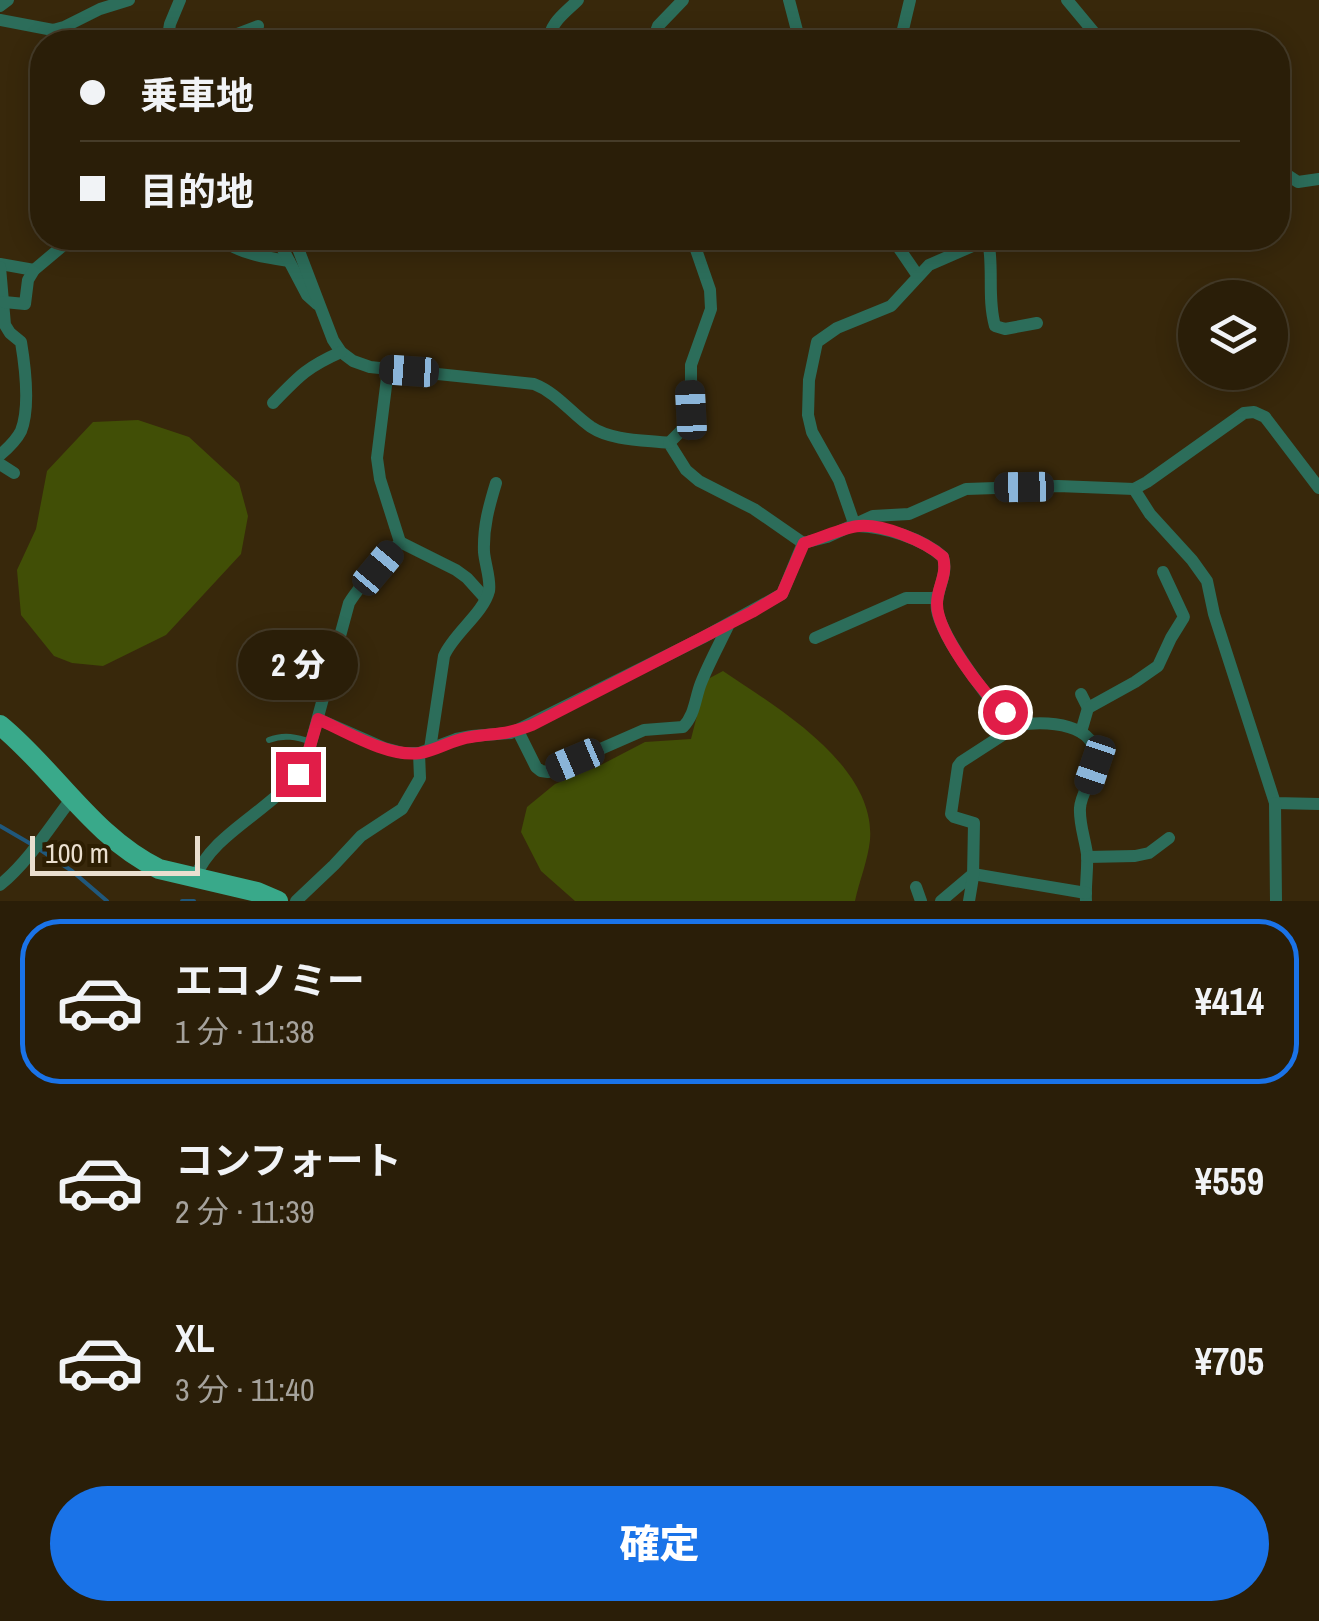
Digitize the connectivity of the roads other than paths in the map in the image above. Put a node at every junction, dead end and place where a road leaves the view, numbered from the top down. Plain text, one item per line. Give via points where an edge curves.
1 (8, 0) edge
2 (129, 0) edge
3 (180, 0) edge
4 (578, 0) edge
5 (682, 0) edge
6 (789, 0) edge
7 (910, 0) edge
8 (1067, 0) edge
9 (0, 6) edge
10 (0, 20) edge
11 (258, 26) dead end
12 (169, 30) edge
13 (248, 30) edge
14 (551, 30) edge
15 (656, 30) edge
16 (797, 30) edge
17 (903, 30) edge
18 (1092, 30) edge
19 (1290, 177) edge
20 (1319, 179) edge
21 (58, 250) edge
22 (238, 250) edge
23 (283, 250) edge
24 (298, 250) edge
25 (696, 250) edge
26 (901, 250) edge
27 (964, 250) edge
28 (991, 250) edge
29 (288, 261) junction
30 (0, 266) edge
31 (34, 270) junction
32 (918, 276) junction
33 (4, 302) junction
34 (319, 305) junction
35 (1037, 324) dead end
36 (341, 352) junction
37 (388, 370) junction
38 (273, 403) dead end
39 (670, 443) junction
40 (0, 456) edge
41 (0, 464) edge
42 (14, 473) dead end
43 (496, 483) dead end
44 (1319, 488) edge
45 (1134, 489) junction
46 (855, 526) junction
47 (400, 542) junction
48 (804, 543) junction
49 (1163, 572) dead end
50 (485, 598) junction
51 (937, 598) junction
52 (728, 624) junction
53 (338, 636) junction
54 (816, 638) dead end
55 (318, 655) dead end
56 (1081, 694) dead end
57 (1088, 708) junction
58 (318, 719) junction
59 (0, 725) edge
60 (1018, 725) junction
61 (518, 731) junction
62 (1081, 732) junction
63 (269, 740) dead end
64 (311, 742) junction
65 (424, 751) junction
66 (72, 798) junction
67 (1275, 803) junction
68 (1319, 804) edge
69 (1169, 838) dead end
70 (1087, 857) junction
71 (972, 874) junction
72 (194, 878) junction
73 (0, 885) edge
74 (1086, 897) edge
75 (940, 898) edge
76 (278, 901) edge
77 (296, 901) edge
78 (968, 901) edge
79 (1276, 901) edge

1 - 9 street
2 - 10 street via 53,30
3 - 12 street
4 - 14 street
5 - 15 street
6 - 16 street
7 - 17 street
8 - 18 street
11 - 13 street
19 - 20 street
21 - 31 street
22 - 29 street
23 - 29 street
24 - 34 street
25 - 39 street via 711,309 691,365 691,416
26 - 32 street
27 - 32 street
28 - 35 street via 996,326
29 - 34 street
30 - 31 street
30 - 33 street
31 - 33 street via 25,304
32 - 46 street via 891,306 837,328 813,354 812,432
33 - 40 street via 5,325 22,342 24,411 20,432
34 - 36 street
36 - 37 street
36 - 38 street via 312,365
37 - 39 street via 534,384 596,430
37 - 47 street via 377,458
39 - 48 street via 699,481
41 - 42 street
43 - 50 street via 484,534
44 - 45 street via 1265,417 1254,412
45 - 46 street via 966,489 908,514 873,516
45 - 67 street via 1206,581
46 - 48 street
46 - 51 street via 874,526 942,555 946,565
47 - 50 street via 456,570
47 - 53 street via 360,585
48 - 52 street via 782,594
49 - 57 street via 1184,617 1162,660
50 - 65 street via 444,656
51 - 54 street via 906,598
51 - 60 street via 950,642 991,701
52 - 61 street
52 - 61 street via 684,727 644,730 548,772 536,767
53 - 55 lane
53 - 58 street
56 - 57 street
57 - 62 street
58 - 64 street
58 - 65 street via 384,748
59 - 66 main road
60 - 62 street via 1056,724
60 - 71 street via 958,766 951,810 974,823
61 - 65 street
62 - 70 street via 1096,753 1080,805
63 - 64 lane via 291,736
64 - 72 street via 298,774 206,858
65 - 77 street via 420,778 402,810 361,836
66 - 72 main road via 146,863
66 - 73 street
67 - 68 street
67 - 79 street
69 - 70 street via 1149,853
70 - 74 street
71 - 74 street
71 - 75 street
71 - 78 street
72 - 76 main road

